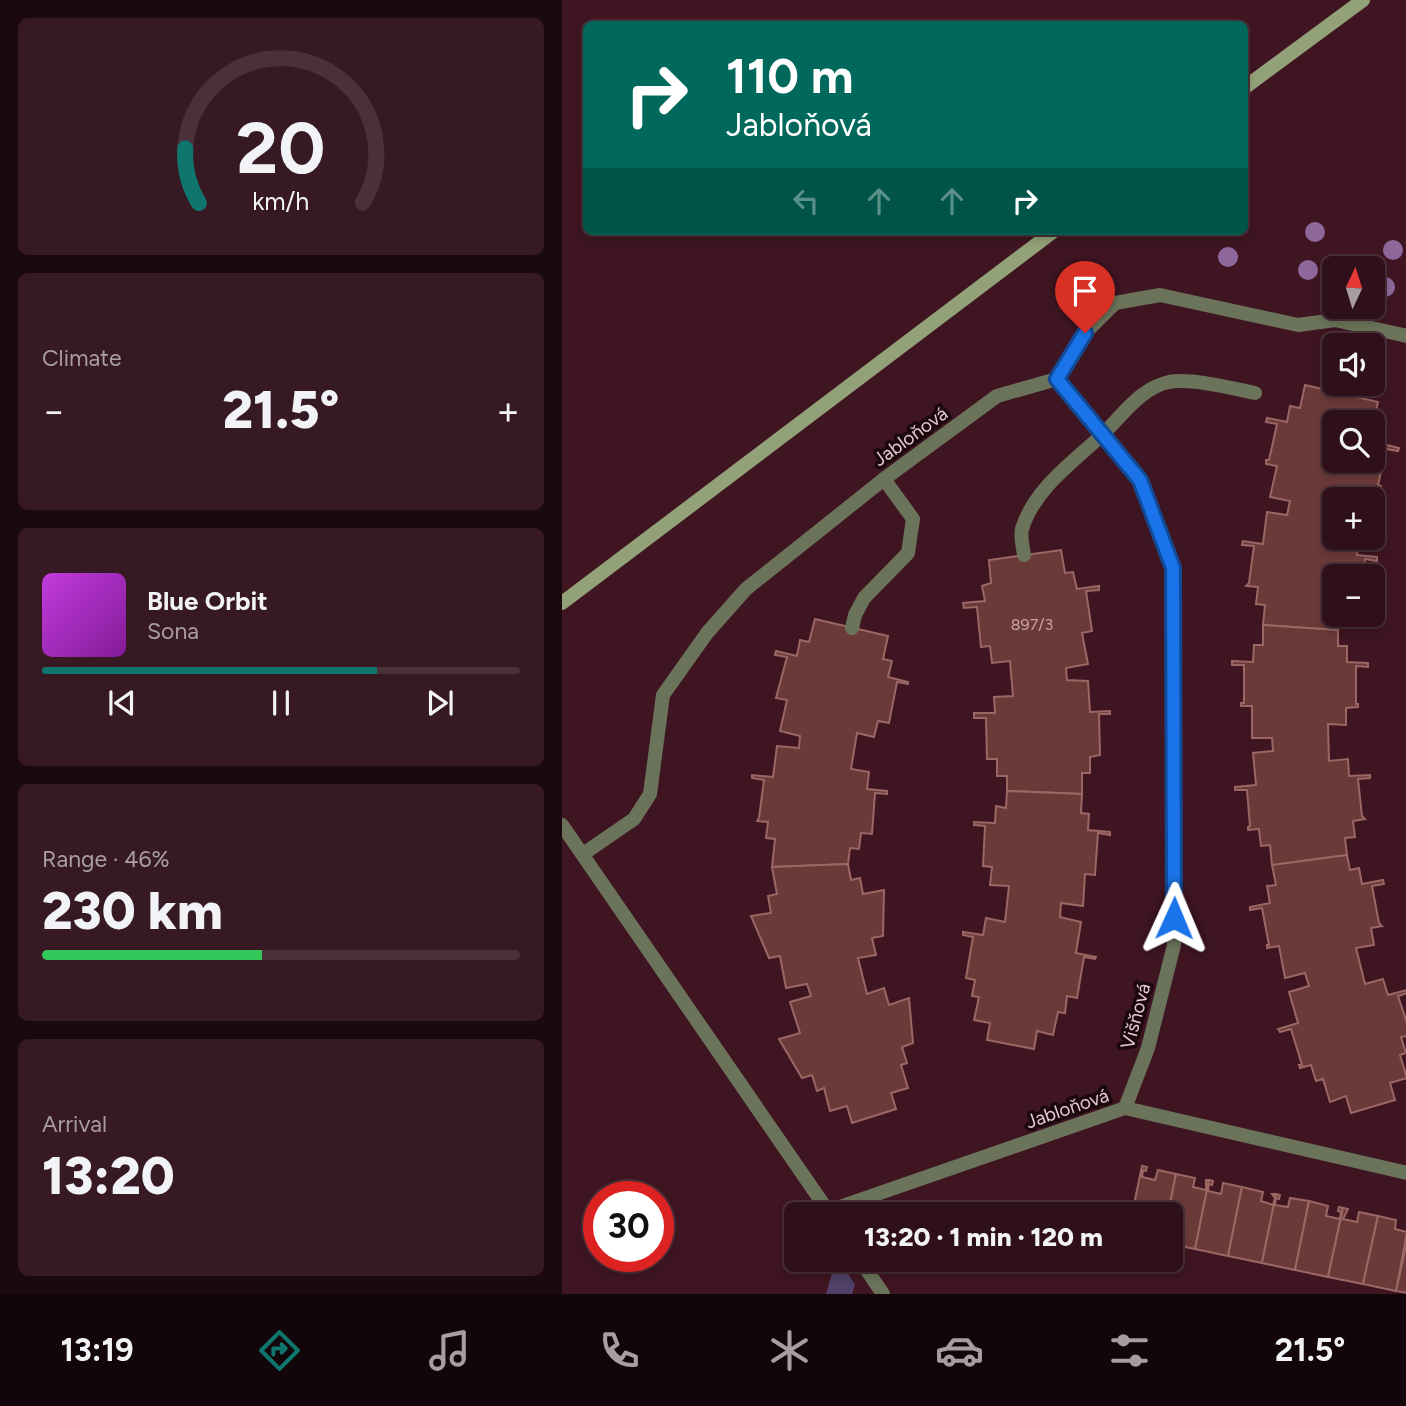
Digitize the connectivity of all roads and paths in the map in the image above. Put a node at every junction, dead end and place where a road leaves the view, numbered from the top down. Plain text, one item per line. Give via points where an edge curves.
1 (1362, 0) edge
2 (1248, 86) edge
3 (1049, 235) edge
4 (1406, 336) edge
5 (1057, 379) junction
6 (1255, 393) dead end
7 (1103, 434) junction
8 (885, 479) junction
9 (1024, 555) dead end
10 (562, 603) edge
11 (852, 628) dead end
12 (562, 825) edge
13 (583, 853) junction
14 (1125, 1108) junction
15 (1406, 1173) edge
16 (821, 1202) edge
17 (860, 1202) edge
18 (868, 1272) edge
19 (883, 1294) edge

1 - 2 street
3 - 10 street
4 - 5 street via 1335,320 1298,325 1160,295 1115,303 1085,333
5 - 7 street, Višňová
5 - 8 street, Jabloňová via 997,396
6 - 7 street via 1212,384 1168,382 1140,396
7 - 9 street via 1039,497 1022,530
7 - 14 street, Višňová via 1140,480 1173,568 1174,945 1148,1048
8 - 11 street via 913,519 908,552 864,598
8 - 13 street, Jabloňová via 746,589 707,633 663,695 651,794 634,819
12 - 13 street, Jabloňová
13 - 16 street, Jabloňová
14 - 15 street, Jabloňová
14 - 17 street, Jabloňová
18 - 19 street

